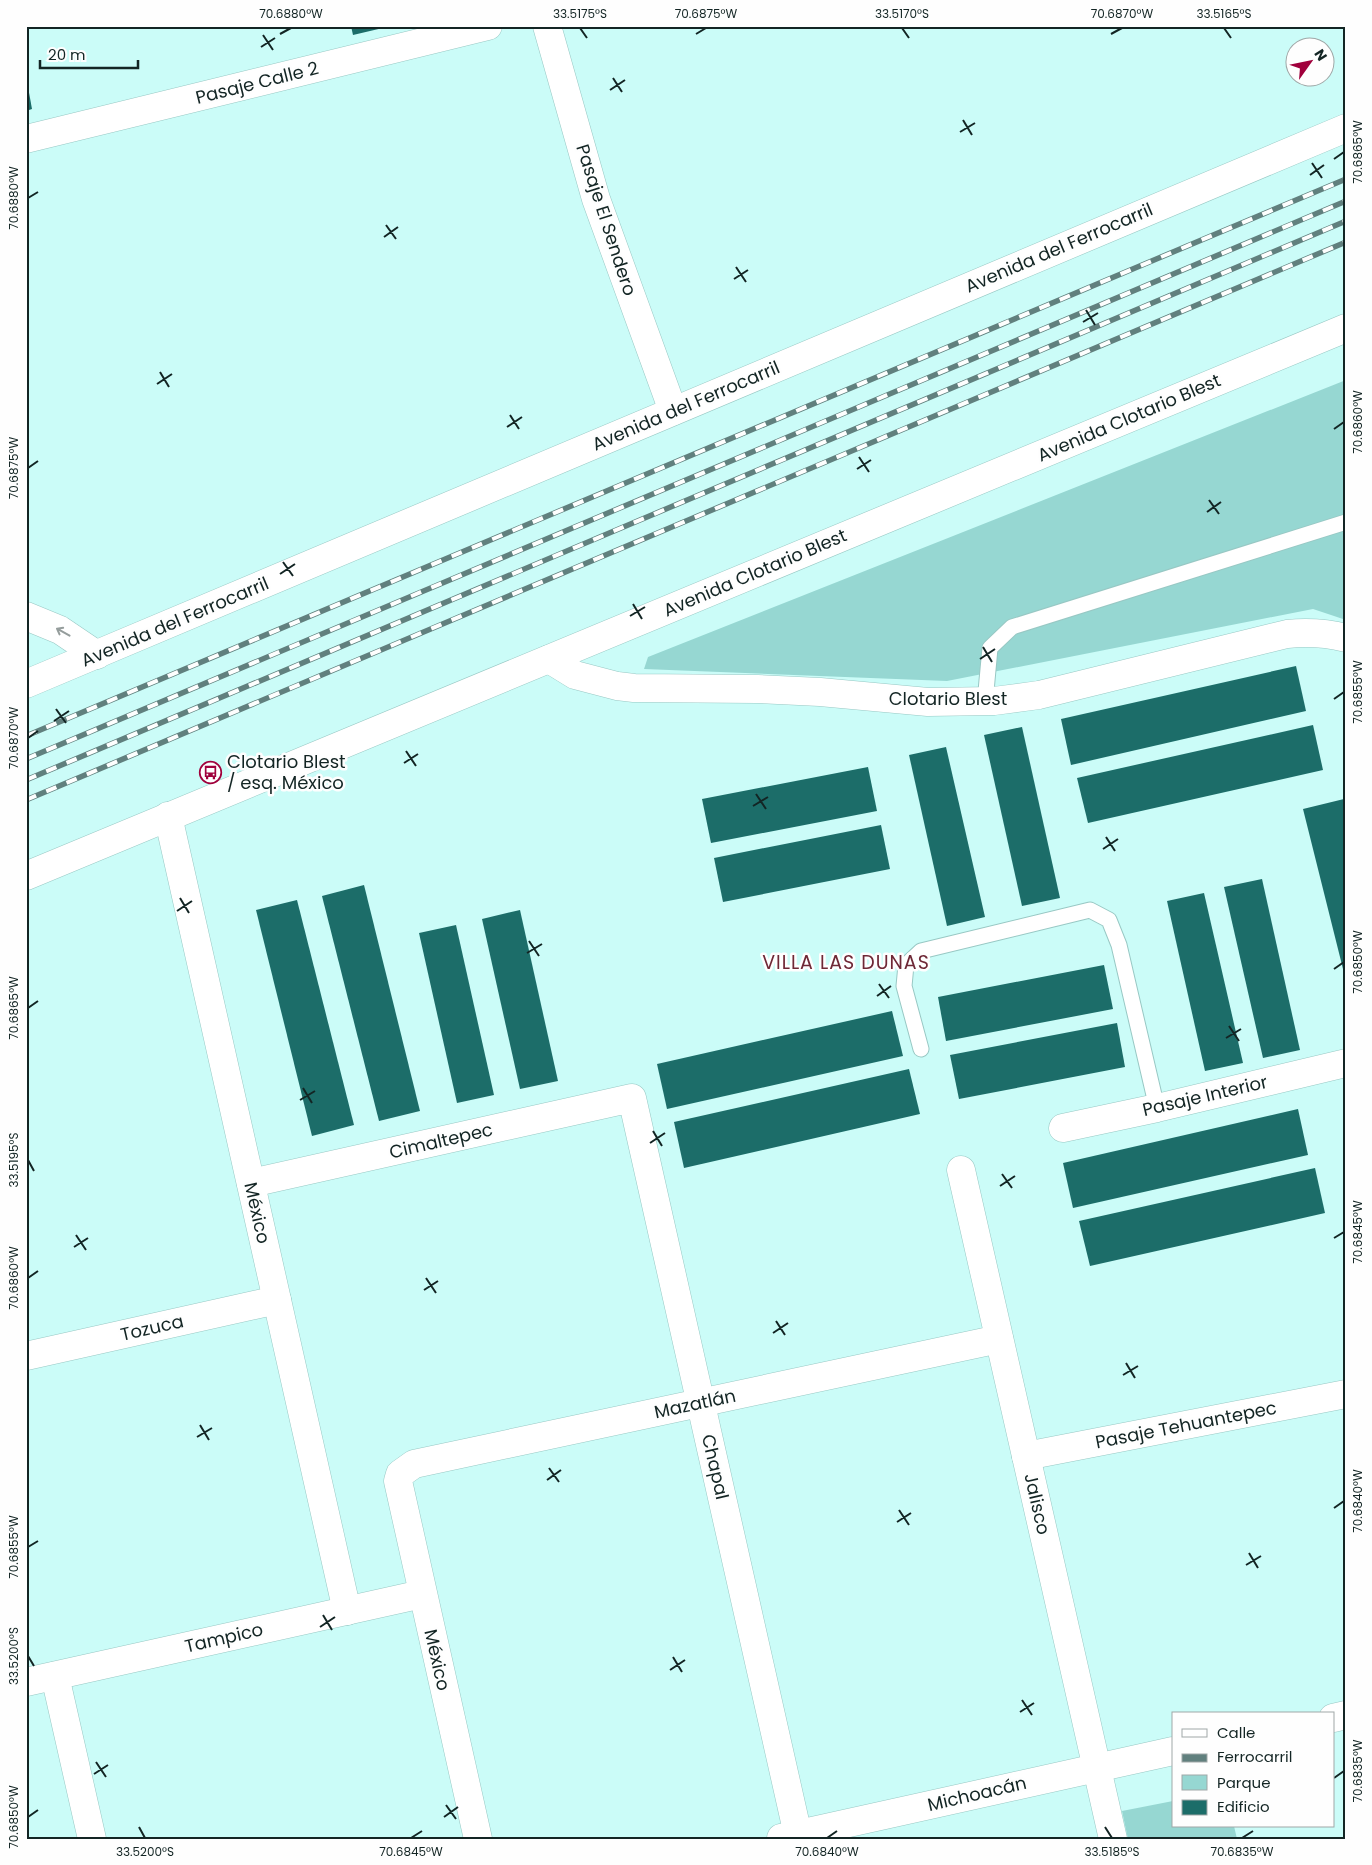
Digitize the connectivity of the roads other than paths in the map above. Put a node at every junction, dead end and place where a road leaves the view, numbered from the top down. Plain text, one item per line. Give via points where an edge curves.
1 (488, 26) edge
2 (547, 26) edge
3 (1346, 128) edge
4 (26, 139) edge
5 (1346, 328) edge
6 (673, 411) junction
7 (1346, 522) edge
8 (26, 616) edge
9 (1346, 638) edge
10 (96, 655) junction
11 (549, 659) junction
12 (26, 684) edge
13 (985, 702) junction
14 (168, 816) junction
15 (26, 876) edge
16 (920, 1049) dead end
17 (1346, 1063) edge
18 (632, 1098) joint
19 (1157, 1108) junction
20 (1063, 1128) dead end
21 (961, 1170) dead end
22 (251, 1183) junction
23 (277, 1300) junction
24 (999, 1339) junction
25 (26, 1356) edge
26 (1346, 1394) edge
27 (701, 1403) junction
28 (1026, 1456) junction
29 (398, 1481) joint
30 (422, 1594) junction
31 (347, 1611) junction
32 (55, 1676) junction
33 (26, 1682) edge
34 (1172, 1751) edge
35 (1097, 1767) junction
36 (789, 1837) edge
37 (92, 1839) edge
38 (478, 1839) edge
39 (1113, 1839) edge

1 - 4 street, Pasaje Calle 2
2 - 6 street, Pasaje El Sendero via 596,199
3 - 6 street, Avenida del Ferrocarril
5 - 11 street, Avenida Clotario Blest
6 - 10 street, Avenida del Ferrocarril
7 - 13 lane via 1012,627 990,648
10 -> 8 street via 60,630
9 - 13 street, Clotario Blest via 1309,632 1287,634 1038,695
10 - 12 street, Avenida del Ferrocarril
11 - 13 street, Clotario Blest via 575,675 634,688 758,689 919,701
11 - 14 street, Avenida Clotario Blest
14 - 15 street, Avenida Clotario Blest
14 - 22 street, México
16 - 19 lane via 904,986 906,965 921,950 1090,910 1110,920 1119,945
17 - 19 street, Pasaje Interior
18 - 22 street, Cimaltepec
18 - 27 street, Chapal
19 - 20 street, Pasaje Interior
21 - 24 street, Jalisco
22 - 23 street, México
23 - 25 street, Tozuca
23 - 31 street, México
24 - 27 street, Mazatlán
24 - 28 street, Jalisco
26 - 28 street, Pasaje Tehuantepec
27 - 29 street, Mazatlán via 414,1464 400,1474
27 - 36 street, Chapal
28 - 35 street, Jalisco
29 - 30 street, México
30 - 31 street, Tampico
30 - 38 street, México
31 - 32 street, Tampico
32 - 33 street, Tampico
32 - 37 street
34 - 35 street, Michoacán
35 - 36 street, Michoacán
35 - 39 street, Jalisco

